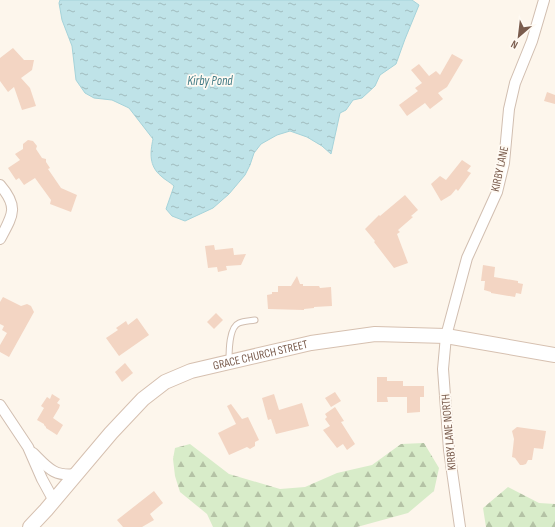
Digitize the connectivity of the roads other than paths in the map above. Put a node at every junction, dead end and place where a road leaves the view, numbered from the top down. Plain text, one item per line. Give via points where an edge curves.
1 (544, 0) edge
2 (0, 185) edge
3 (0, 239) edge
4 (255, 320) dead end
5 (446, 336) junction
6 (555, 355) edge
7 (229, 362) junction
8 (0, 405) edge
9 (28, 447) junction
10 (76, 474) junction
11 (54, 501) junction
12 (30, 527) edge
13 (460, 527) edge

1 - 5 street, KIRBY LANE via 532,41 515,83 509,110 504,163 497,192 467,258
2 - 3 street via 9,195 12,210
4 - 7 lane via 241,322 235,326 230,342
5 - 6 street, GRACE CHURCH STREET
5 - 7 street, GRACE CHURCH STREET via 352,336
5 - 13 street, KIRBY LANE NORTH via 443,368 448,435
7 - 10 street, GRACE CHURCH STREET via 177,376 153,390
8 - 9 street
9 - 10 street via 47,468 57,474
9 - 11 street
10 - 11 street, GRACE CHURCH STREET
11 - 12 street, GRACE CHURCH STREET

